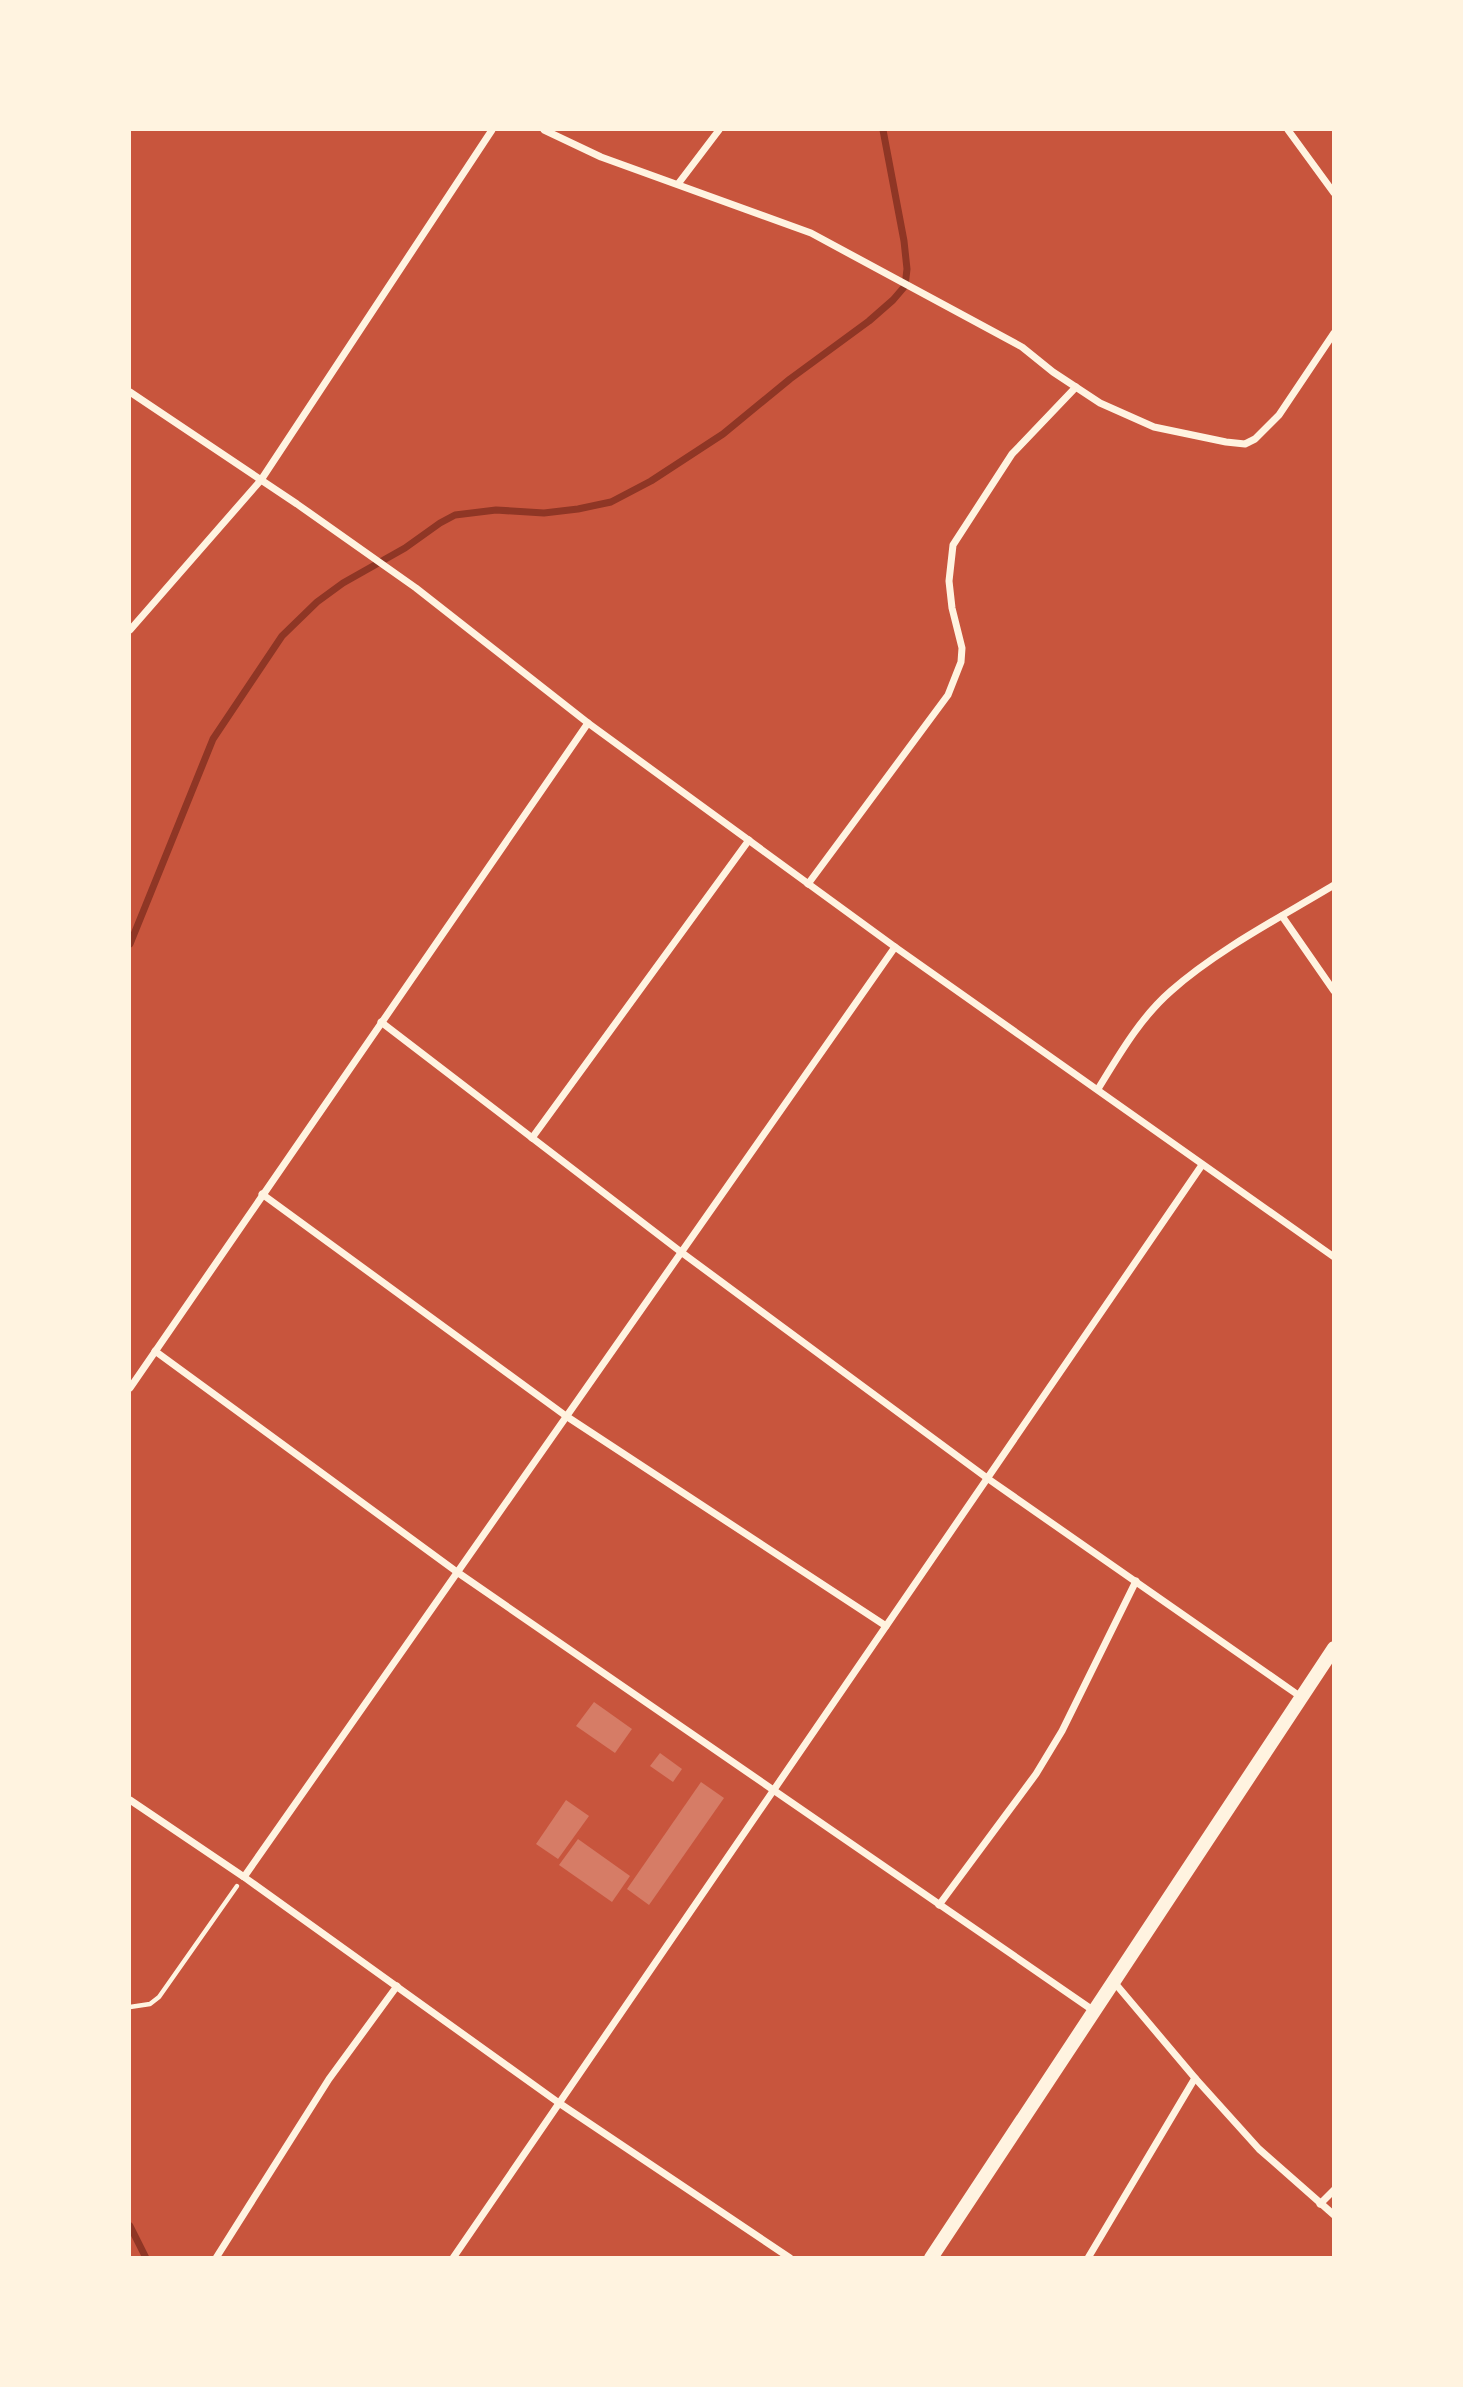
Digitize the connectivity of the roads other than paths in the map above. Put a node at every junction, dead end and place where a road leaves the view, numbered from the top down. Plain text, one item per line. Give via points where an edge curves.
1 (492, 130) edge
2 (544, 130) edge
3 (719, 130) edge
4 (1288, 130) edge
5 (678, 184) junction
6 (1334, 193) edge
7 (1334, 333) edge
8 (1076, 387) junction
9 (130, 392) edge
10 (261, 480) junction
11 (130, 630) edge
12 (588, 723) junction
13 (749, 840) junction
14 (808, 884) junction
15 (1334, 885) edge
16 (1282, 916) junction
17 (895, 947) junction
18 (1334, 991) edge
19 (381, 1022) junction
20 (1098, 1090) junction
21 (532, 1138) junction
22 (1202, 1165) junction
23 (262, 1194) junction
24 (681, 1252) junction
25 (1334, 1257) edge
26 (155, 1351) junction
27 (130, 1388) edge
28 (566, 1416) junction
29 (987, 1478) junction
30 (457, 1572) junction
31 (1136, 1581) junction
32 (886, 1626) junction
33 (1334, 1648) edge
34 (1301, 1697) junction
35 (772, 1791) junction
36 (130, 1800) edge
37 (244, 1877) junction
38 (939, 1905) junction
39 (1113, 1982) junction
40 (397, 1986) junction
41 (1094, 2011) junction
42 (1195, 2078) junction
43 (559, 2103) junction
44 (1334, 2190) edge
45 (1320, 2204) junction
46 (1334, 2215) edge
47 (216, 2258) edge
48 (453, 2258) edge
49 (790, 2258) edge
50 (931, 2258) edge
51 (1088, 2258) edge

1 - 10 street
2 - 5 street
3 - 5 street
4 - 6 street
5 - 8 street via 811,233 1011,341
7 - 8 street via 1273,422 1245,444 1154,427
8 - 14 street via 1012,454 953,545 949,582 962,648 948,695
9 - 10 street
10 - 11 street
10 - 12 street via 416,588
12 - 13 street
12 - 19 street
13 - 14 street
13 - 21 street
14 - 17 street
15 - 16 street
16 - 18 street
16 - 20 street via 1172,990 1146,1017
17 - 20 street
17 - 24 street
19 - 21 street
19 - 23 street
20 - 22 street
21 - 24 street
22 - 25 street
22 - 29 street
23 - 26 street
23 - 28 street
24 - 28 street
24 - 29 street
26 - 27 street
26 - 30 street
28 - 30 street
28 - 32 street
29 - 31 street
29 - 32 street
30 - 35 street
30 - 37 street
31 - 34 street
31 - 38 street via 1036,1774
32 - 35 street
33 - 34 main road
34 - 39 main road
35 - 38 street
35 - 43 street
36 - 37 street
37 - 40 street
38 - 41 street
39 - 41 main road
39 - 42 street
40 - 43 street
40 - 47 street via 329,2079
41 - 50 main road
42 - 45 street via 1259,2149
42 - 51 street
43 - 48 street
43 - 49 street
44 - 45 street
45 - 46 street

